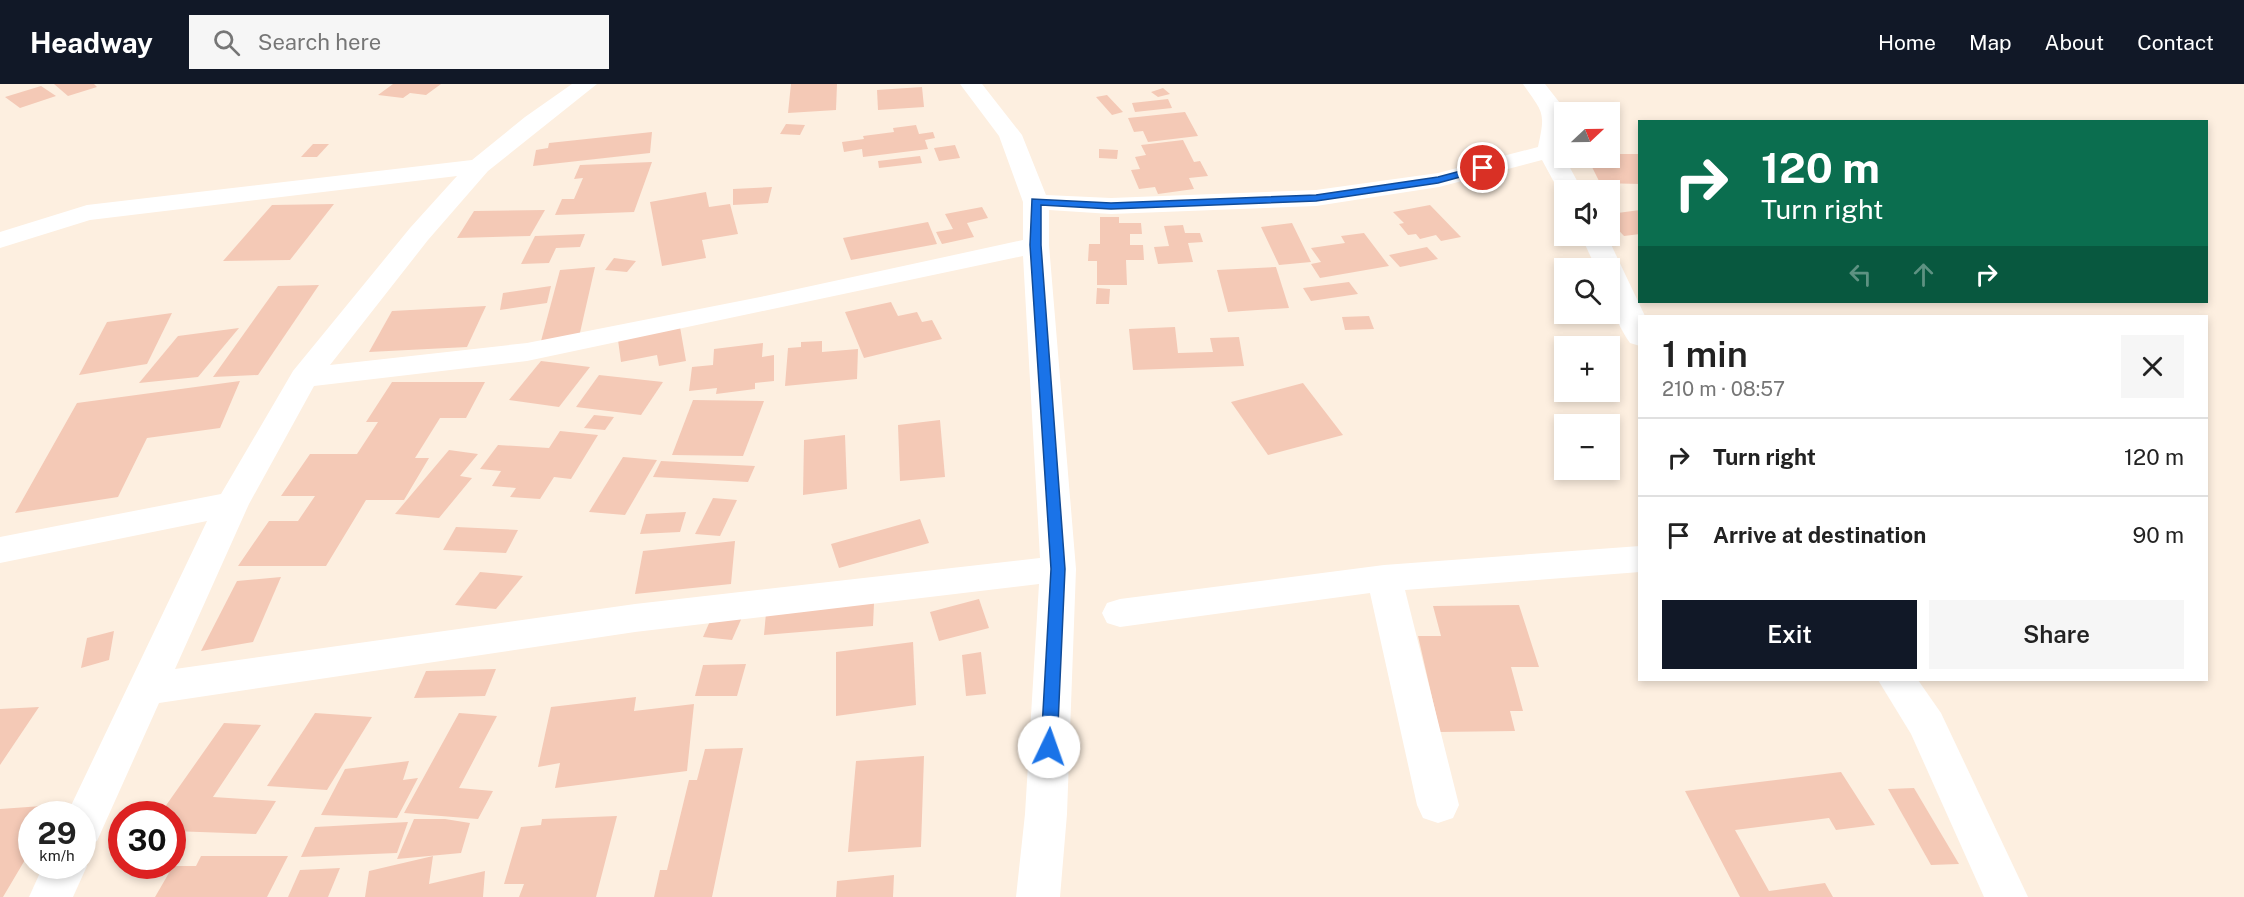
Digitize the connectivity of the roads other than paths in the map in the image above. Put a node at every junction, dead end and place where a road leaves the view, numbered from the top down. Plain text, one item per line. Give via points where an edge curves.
1 (586, 84) edge
2 (971, 84) edge
3 (1534, 84) edge
4 (1550, 151) junction
5 (479, 166) junction
6 (1565, 180) edge
7 (1036, 202) junction
8 (0, 240) edge
9 (1036, 245) junction
10 (1620, 293) edge
11 (1638, 333) edge
12 (304, 378) junction
13 (232, 504) junction
14 (0, 550) edge
15 (1638, 559) edge
16 (1058, 569) junction
17 (1384, 578) junction
18 (1120, 613) dead end
19 (1898, 681) edge
20 (145, 689) junction
21 (94, 801) edge
22 (1438, 805) dead end
23 (60, 879) edge
24 (51, 897) edge
25 (1038, 897) edge
26 (2006, 897) edge

1 - 5 street
2 - 7 street via 1010,135
3 - 4 street via 1552,107
4 - 6 street
4 - 7 street via 1438,180 1316,198 1111,206
5 - 8 street via 87,213
5 - 12 street
7 - 9 street
9 - 12 street via 527,352
9 - 16 street
10 - 11 street
12 - 13 street
13 - 14 street
13 - 20 street
15 - 17 street
16 - 20 street via 634,618
16 - 25 street
17 - 18 street
17 - 22 street
19 - 26 street via 1926,725
20 - 21 street
23 - 24 street

